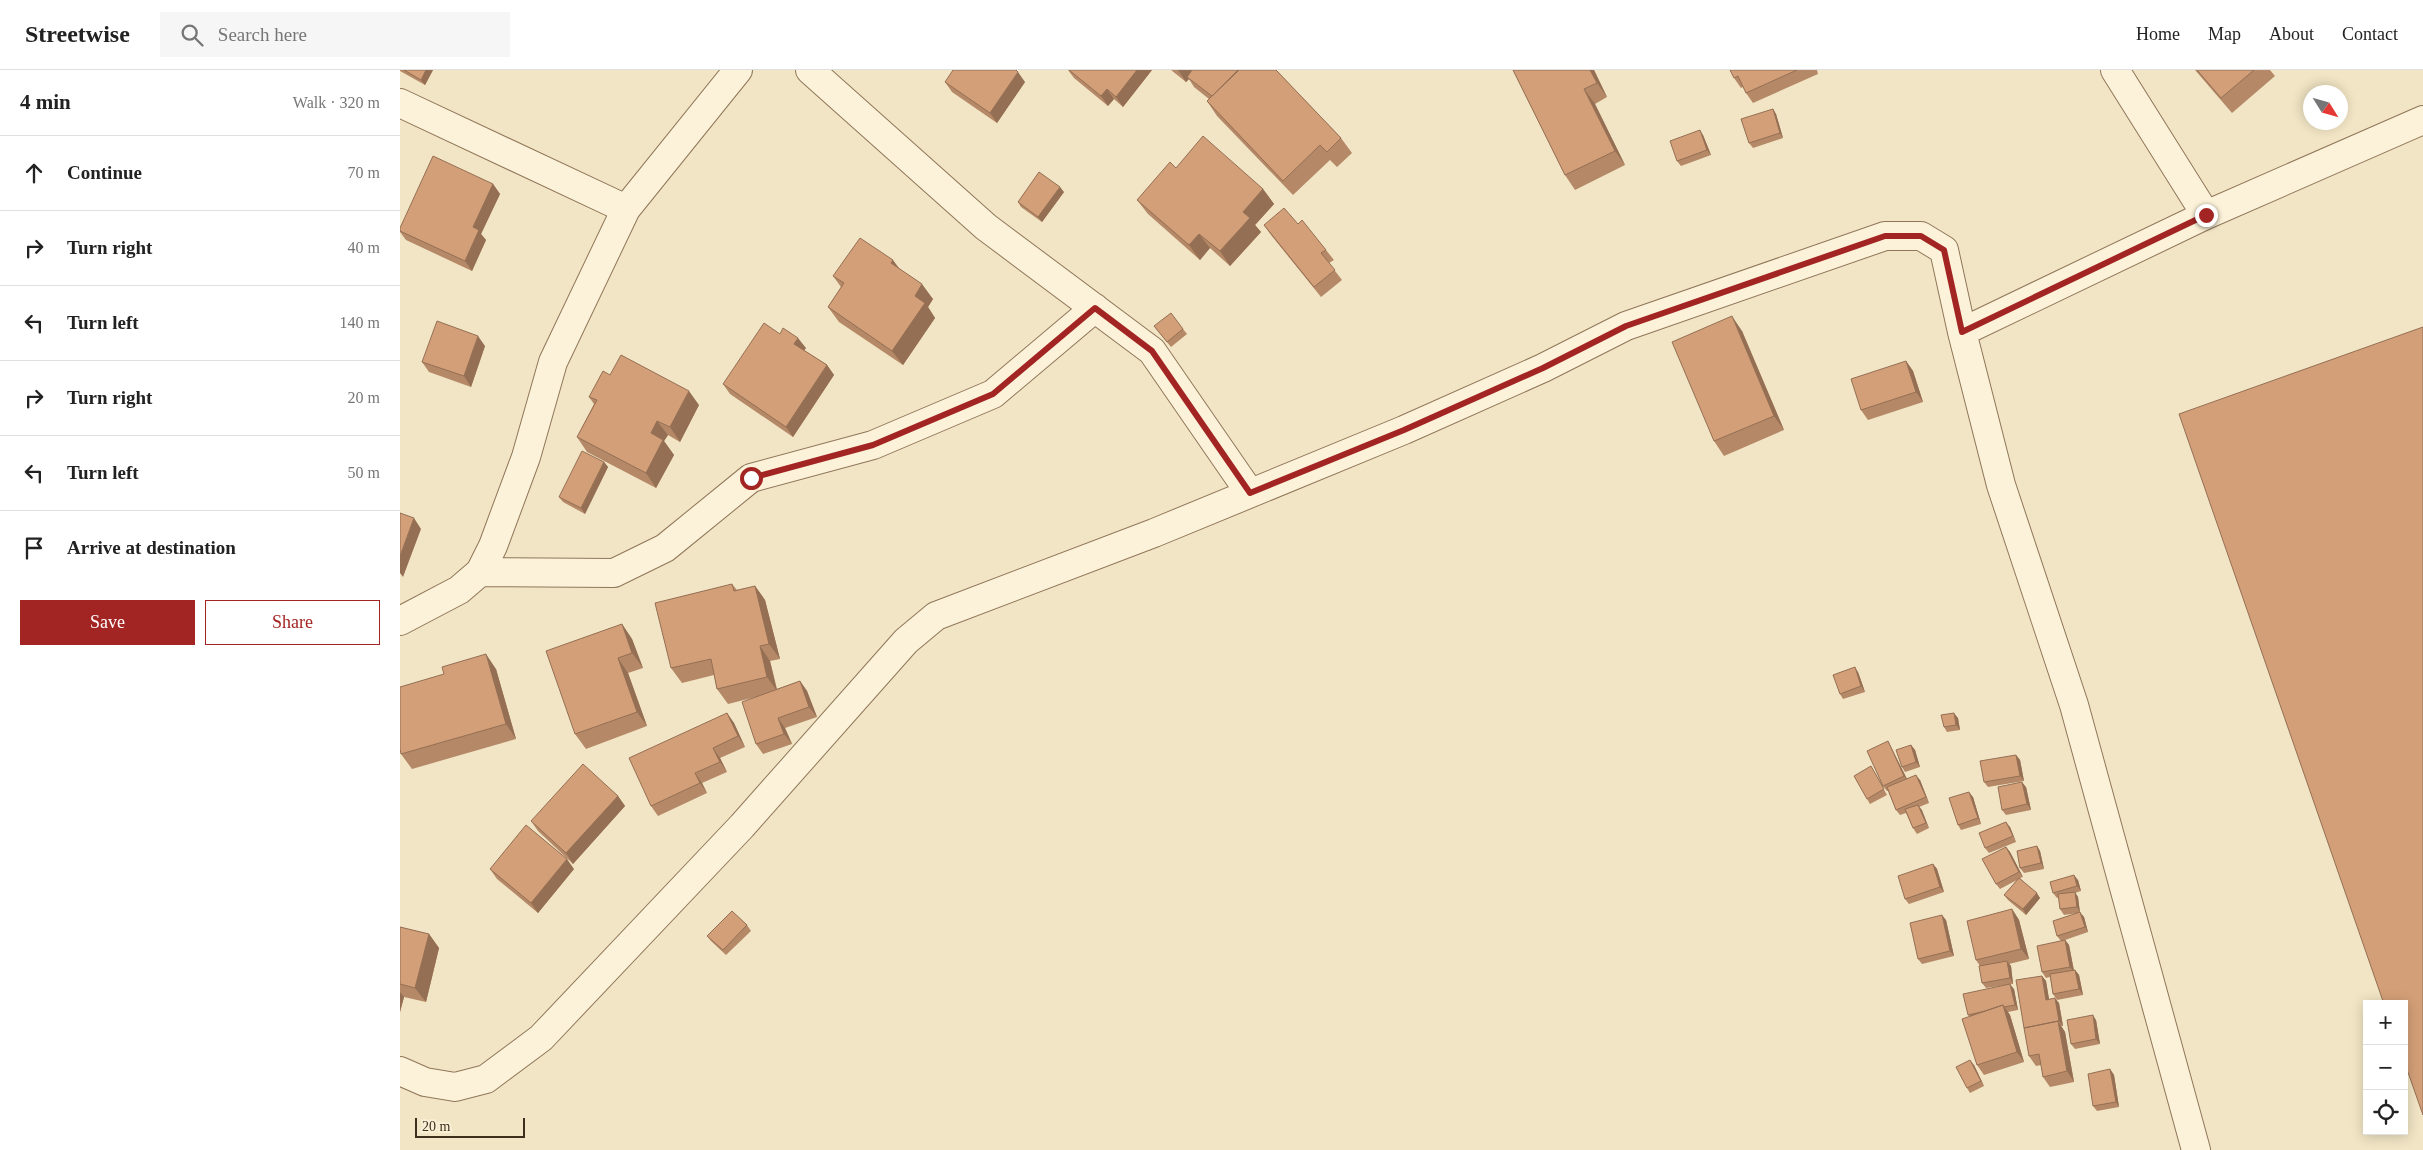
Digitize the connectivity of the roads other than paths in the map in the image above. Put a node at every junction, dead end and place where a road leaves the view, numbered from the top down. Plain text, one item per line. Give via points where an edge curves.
1 (738, 70) edge
2 (810, 70) edge
3 (2115, 70) edge
4 (400, 103) edge
5 (2423, 120) edge
6 (626, 209) junction
7 (2206, 215) junction
8 (1095, 308) junction
9 (1962, 332) junction
10 (1250, 493) junction
11 (480, 572) junction
12 (400, 621) edge
13 (400, 1071) edge
14 (2196, 1150) edge

1 - 6 street
2 - 8 street via 986,227
3 - 7 street
4 - 6 street
5 - 7 street
6 - 11 street via 552,362 526,457
7 - 9 street
8 - 10 street via 1152,351
8 - 11 street via 993,394 873,445 751,478 665,548 614,573
9 - 10 street via 1944,250 1921,236 1885,236 1626,326 1543,368 1404,430
9 - 14 street via 2001,485 2074,705
10 - 13 street via 936,616 906,641 742,826 541,1038 486,1079 455,1087 425,1082
11 - 12 street via 459,590

